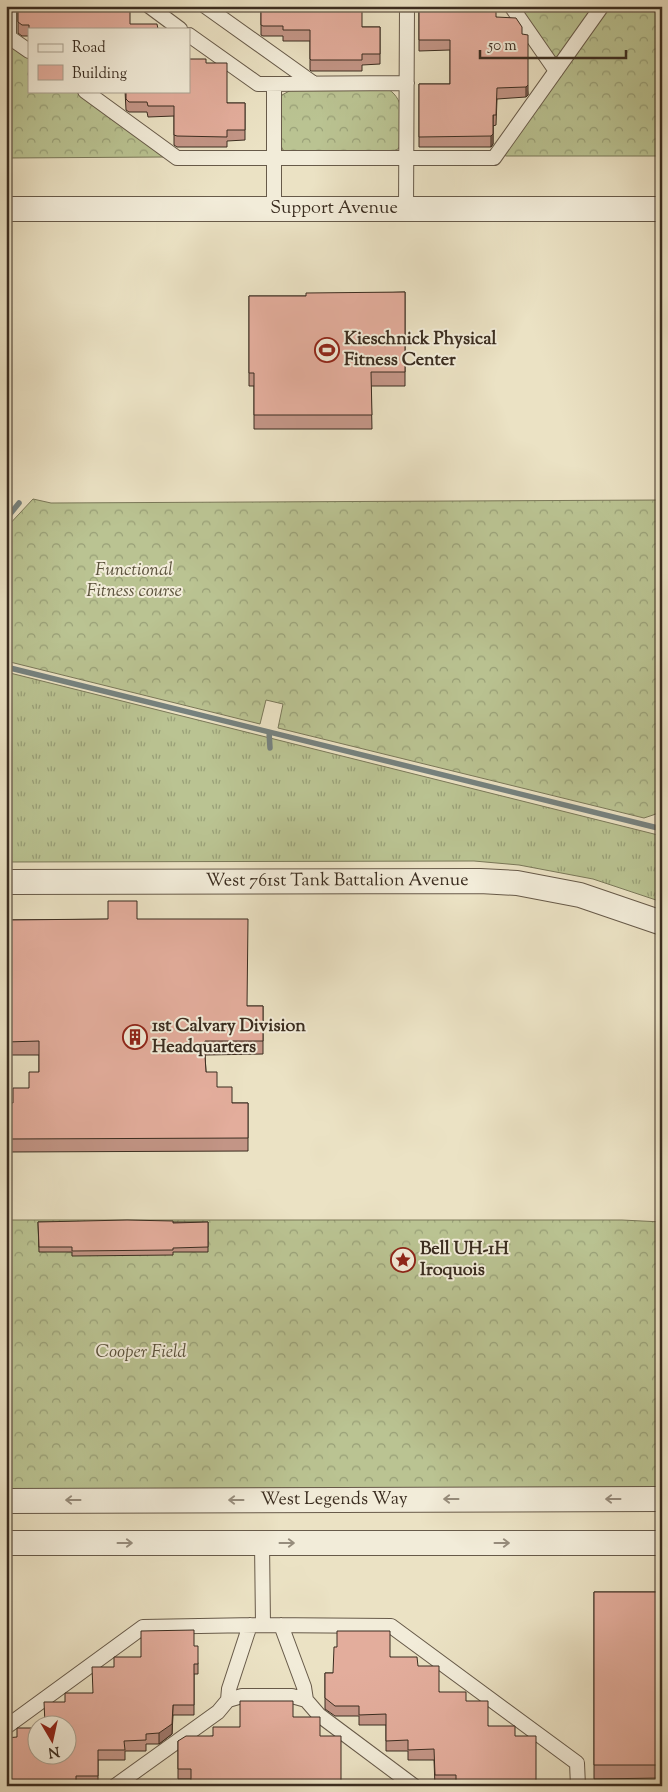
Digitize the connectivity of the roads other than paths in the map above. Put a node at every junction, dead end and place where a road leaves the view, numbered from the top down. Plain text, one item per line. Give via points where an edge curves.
1 (9, 6) edge
2 (149, 6) edge
3 (205, 6) edge
4 (407, 6) edge
5 (511, 6) edge
6 (602, 6) edge
7 (179, 28) edge
8 (8, 36) edge
9 (190, 36) edge
10 (28, 50) edge
11 (556, 71) junction
12 (313, 83) junction
13 (407, 83) junction
14 (274, 84) junction
15 (85, 92) edge
16 (274, 158) junction
17 (406, 158) junction
18 (6, 209) edge
19 (274, 209) junction
20 (406, 209) junction
21 (662, 209) edge
22 (6, 882) edge
23 (662, 922) edge
24 (662, 1499) edge
25 (6, 1501) edge
26 (6, 1543) edge
27 (262, 1543) junction
28 (662, 1543) edge
29 (257, 1625) junction
30 (281, 1625) junction
31 (228, 1700) junction
32 (306, 1700) junction
33 (6, 1727) edge
34 (115, 1786) edge
35 (414, 1786) edge
36 (578, 1786) edge

1 - 8 street
2 - 7 street
3 - 12 street
4 - 13 street
5 - 11 street
6 - 11 street
8 - 10 street
9 - 14 street via 258,84
11 - 17 street via 494,158
12 - 13 street
12 - 14 street
13 - 17 street
14 - 16 street
15 - 16 street via 177,158
16 - 17 street
16 - 19 street
17 - 20 street
18 - 19 street, Support Avenue
19 - 20 street, Support Avenue
20 - 21 street, Support Avenue
22 - 23 street, West 761st Tank Battalion Avenue via 314,880 517,883 580,895
24 -> 25 street, West Legends Way
26 -> 27 street
27 -> 28 street
27 - 29 street
29 - 30 street
29 - 31 street via 229,1689
29 - 33 street via 143,1627
30 - 32 street
30 - 36 street via 391,1626 578,1763
31 - 32 street via 242,1696 292,1696
31 - 34 street via 218,1712
32 - 35 street via 320,1715

